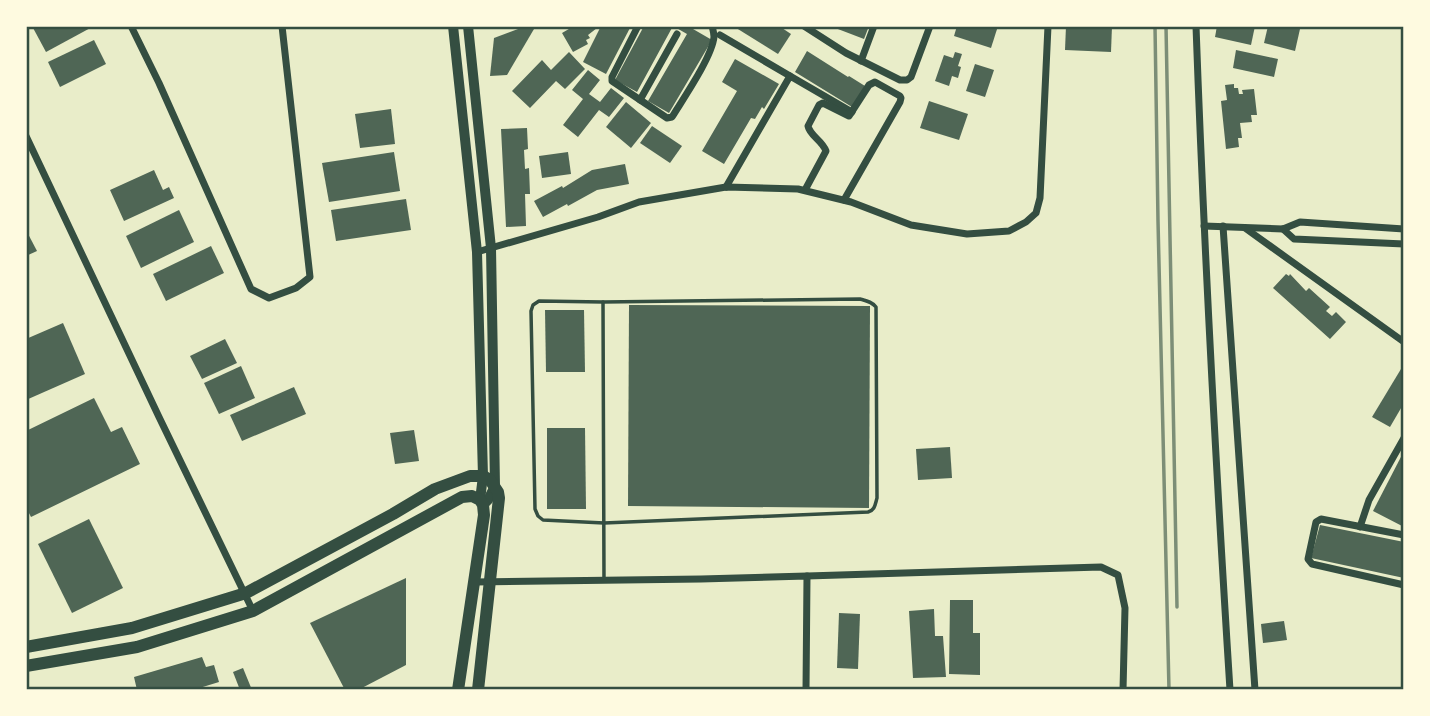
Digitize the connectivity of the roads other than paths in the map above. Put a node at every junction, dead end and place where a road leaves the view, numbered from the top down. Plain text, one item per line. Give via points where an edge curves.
1 (131, 26) edge
2 (282, 26) edge
3 (453, 26) edge
4 (468, 26) edge
5 (638, 26) edge
6 (712, 26) edge
7 (874, 26) edge
8 (930, 26) edge
9 (1048, 26) edge
10 (1196, 26) edge
11 (806, 27) edge
12 (677, 34) dead end
13 (720, 36) dead end
14 (861, 61) junction
15 (790, 76) junction
16 (640, 100) junction
17 (852, 112) junction
18 (26, 136) edge
19 (726, 187) junction
20 (805, 190) junction
21 (844, 200) junction
22 (1203, 226) junction
23 (1223, 226) junction
24 (1245, 228) junction
25 (1283, 229) junction
26 (1404, 229) edge
27 (1404, 244) edge
28 (491, 248) junction
29 (477, 253) junction
30 (603, 302) junction
31 (1404, 342) edge
32 (1404, 438) edge
33 (483, 476) junction
34 (495, 486) junction
35 (482, 502) junction
36 (604, 523) junction
37 (1360, 527) junction
38 (1404, 535) edge
39 (807, 576) junction
40 (604, 580) junction
41 (475, 582) junction
42 (491, 582) junction
43 (1404, 585) edge
44 (246, 593) junction
45 (253, 611) junction
46 (26, 647) edge
47 (26, 666) edge
48 (458, 690) edge
49 (478, 690) edge
50 (806, 690) edge
51 (1124, 690) edge
52 (1230, 690) edge
53 (1255, 690) edge

1 - 2 street via 251,289 269,298 310,277
3 - 29 main road
4 - 28 main road
5 - 16 street via 612,81
6 - 16 street via 711,48 672,117
7 - 14 street
8 - 14 street via 907,80
9 - 21 street via 1040,198 1036,214 1027,222 1009,232 967,234 911,225
10 - 22 street
11 - 14 street
12 - 16 street
13 - 15 street
15 - 17 street
15 - 19 street
17 - 20 street via 849,116 819,105 808,126 826,151
17 - 21 street via 871,83 901,98
18 - 44 street
19 - 20 street
19 - 28 street via 639,202
20 - 21 street
22 - 23 street
22 - 52 street
23 - 24 street
23 - 53 street
24 - 25 street
24 - 31 street
25 - 26 street via 1300,222
25 - 27 street via 1294,239
28 - 29 street
28 - 34 main road
29 - 33 main road
30 - 36 lane
30 - 36 lane via 539,301 531,311 535,509 542,520
30 - 36 lane via 868,301 876,307 877,498 872,510
32 - 37 street via 1369,500
33 - 34 main road
33 - 35 main road
33 - 44 main road via 435,489
34 - 35 main road
34 - 42 main road via 499,498
35 - 41 main road
35 - 45 main road via 462,497
36 - 40 lane
37 - 38 street
37 - 43 street via 1321,519 1316,522 1308,559 1312,564
39 - 40 street
39 - 50 street
39 - 51 street via 1101,567 1118,575 1125,608
40 - 42 street
41 - 42 street
41 - 48 main road
42 - 49 main road
44 - 45 street
44 - 46 main road via 132,628
45 - 47 main road via 136,647

